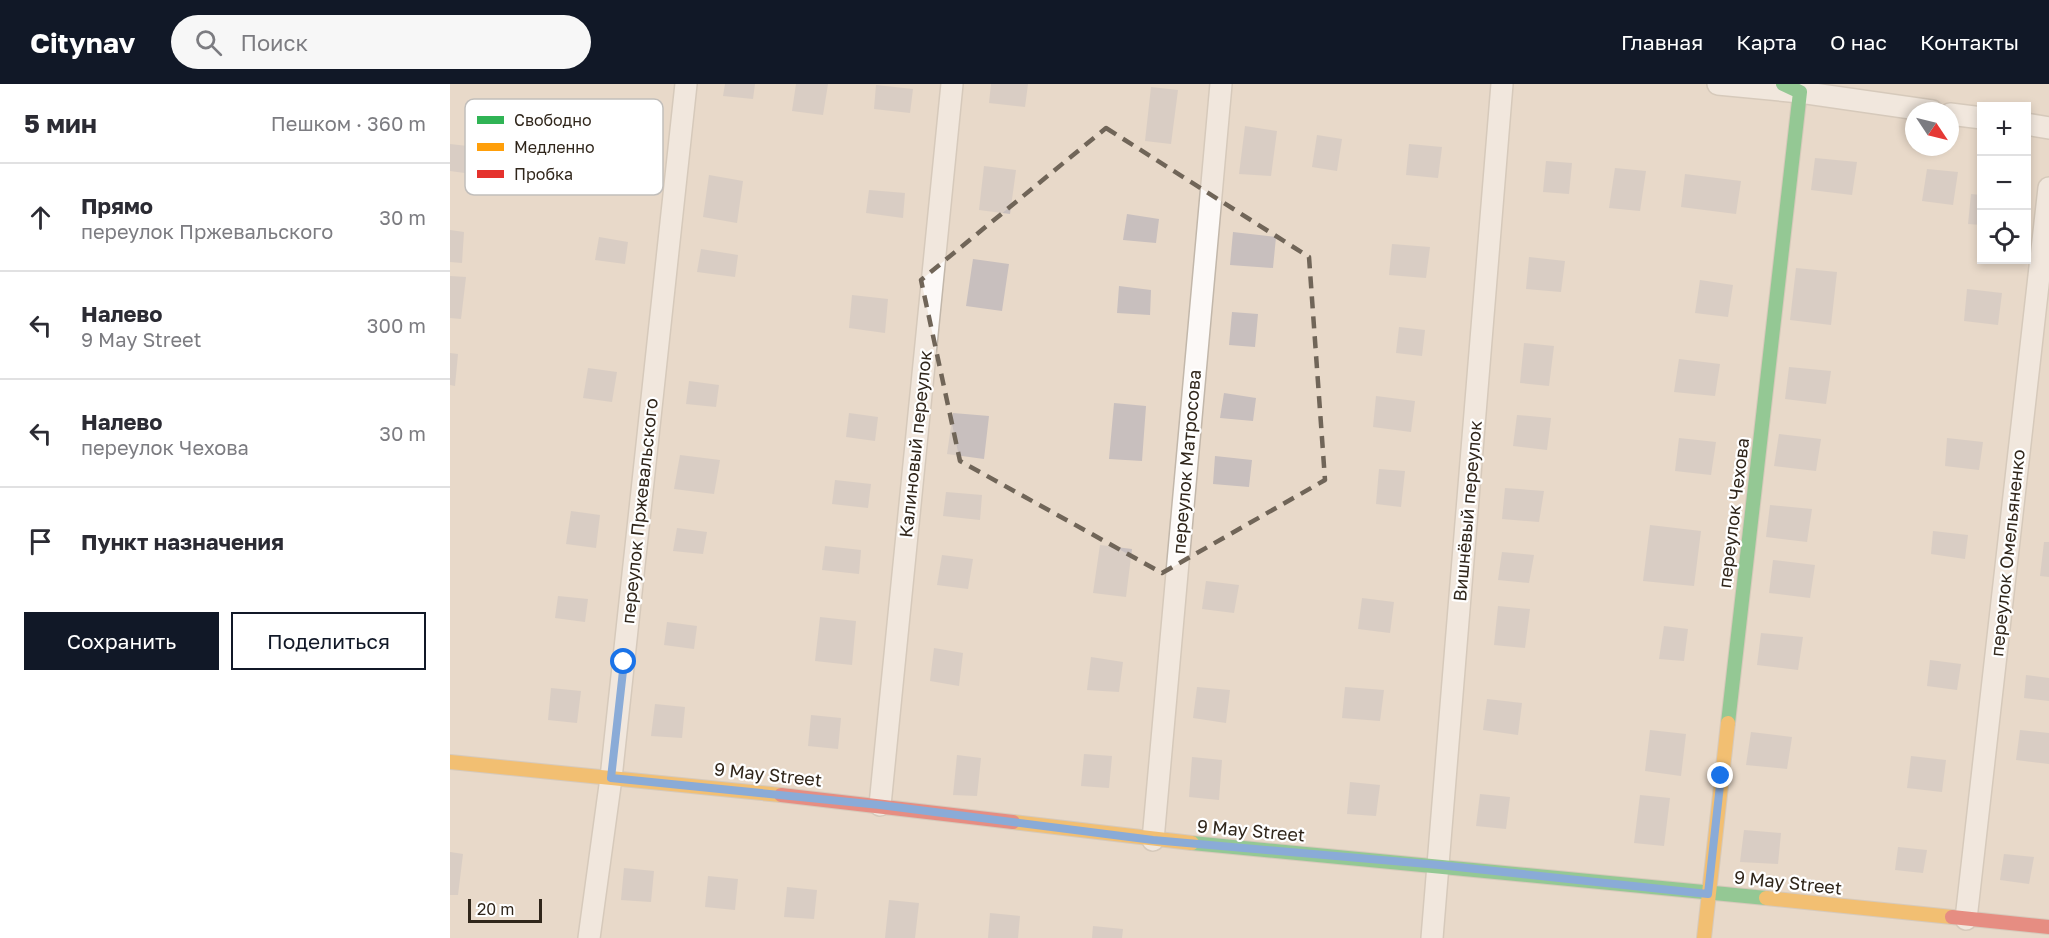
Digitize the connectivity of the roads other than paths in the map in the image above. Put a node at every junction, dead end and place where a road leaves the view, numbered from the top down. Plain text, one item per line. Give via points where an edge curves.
1 (686, 84) edge
2 (952, 84) edge
3 (1221, 84) edge
4 (1502, 84) edge
5 (1718, 84) edge
6 (1792, 88) edge
7 (1905, 107) edge
8 (1959, 115) edge
9 (1977, 117) edge
10 (2031, 125) edge
11 (2049, 128) edge
12 (2049, 188) edge
13 (450, 762) edge
14 (611, 778) junction
15 (880, 805) junction
16 (1153, 840) junction
17 (1439, 865) junction
18 (1708, 894) junction
19 (1966, 919) junction
20 (2049, 927) edge
21 (589, 938) edge
22 (1432, 938) edge
23 (1704, 938) edge

1 - 14 street, переулок Пржевальского
2 - 15 street, Калиновый переулок
3 - 16 street, переулок Матросова
4 - 17 street, Вишнёвый переулок
5 - 6 street
6 - 7 street
6 - 18 main road, переулок Чехова
8 - 9 street
10 - 11 street
12 - 19 street, переулок Омельяненко
13 - 14 main road, 9 May Street
14 - 15 main road, 9 May Street
14 - 21 street, переулок Пржевальского
15 - 16 main road, 9 May Street
16 - 17 main road, 9 May Street
17 - 18 main road, 9 May Street
17 - 22 street, Вишнёвый переулок
18 - 19 main road, 9 May Street
18 - 23 main road, переулок Чехова
19 - 20 main road, 9 May Street

